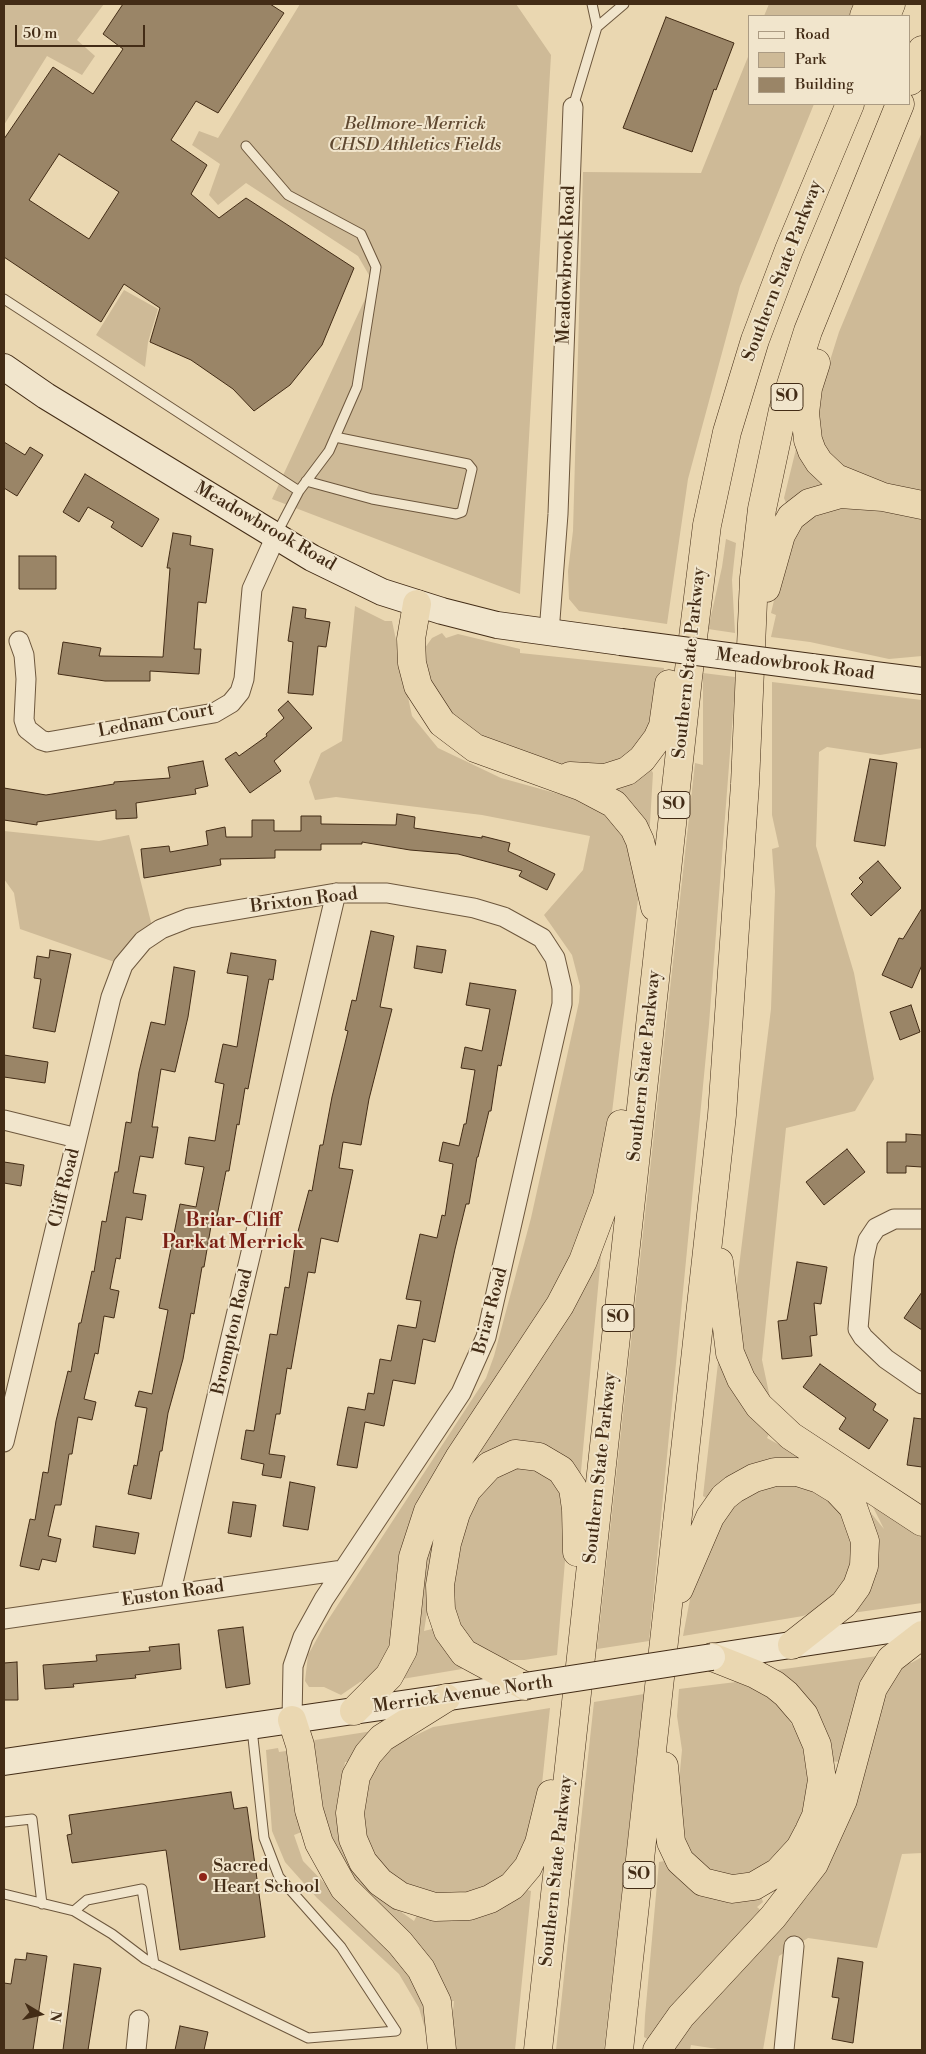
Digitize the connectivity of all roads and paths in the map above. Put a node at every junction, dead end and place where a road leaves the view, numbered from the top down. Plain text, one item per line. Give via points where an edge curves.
1 (592, 4) edge
2 (624, 4) edge
3 (598, 28) junction
4 (922, 50) edge
5 (911, 78) edge
6 (834, 105) edge
7 (850, 105) edge
8 (900, 105) edge
9 (574, 107) joint
10 (246, 146) dead end
11 (872, 173) junction
12 (800, 224) junction
13 (4, 299) edge
14 (4, 367) edge
15 (335, 437) junction
16 (306, 481) junction
17 (299, 490) junction
18 (712, 493) junction
19 (883, 497) junction
20 (922, 505) edge
21 (276, 536) junction
22 (416, 604) junction
23 (549, 632) junction
24 (753, 633) junction
25 (19, 641) dead end
26 (922, 681) edge
27 (539, 772) junction
28 (336, 893) junction
29 (528, 928) joint
30 (660, 932) junction
31 (143, 942) joint
32 (654, 992) junction
33 (4, 1120) edge
34 (77, 1138) junction
35 (714, 1204) junction
36 (922, 1219) edge
37 (922, 1384) edge
38 (4, 1442) edge
39 (922, 1522) edge
40 (343, 1570) junction
41 (170, 1594) junction
42 (4, 1619) edge
43 (666, 1623) junction
44 (922, 1625) edge
45 (922, 1635) edge
46 (582, 1644) junction
47 (792, 1645) junction
48 (712, 1657) junction
49 (525, 1686) junction
50 (446, 1698) junction
51 (658, 1699) junction
52 (354, 1711) junction
53 (574, 1716) junction
54 (292, 1720) junction
55 (252, 1726) junction
56 (4, 1762) edge
57 (4, 1822) edge
58 (4, 1894) edge
59 (42, 1904) junction
60 (74, 1911) junction
61 (794, 1946) dead end
62 (154, 1964) junction
63 (139, 2020) dead end
64 (136, 2050) edge
65 (442, 2050) edge
66 (538, 2050) edge
67 (619, 2050) edge
68 (657, 2050) edge
69 (784, 2050) edge

1 - 3 lane
2 - 3 lane
3 - 9 lane
4 - 5 highway
6 - 12 highway
7 - 12 highway, Southern State Parkway / SO
8 - 11 highway, SO
9 - 23 street, Meadowbrook Road via 558,514
10 - 15 lane via 288,195 361,234 376,267 357,387
11 - 19 highway via 835,308 808,388 805,414 808,440 826,471 844,483
11 - 24 highway, SO via 808,331 783,410 767,478 757,544
12 - 18 highway, Southern State Parkway / SO via 746,369
13 - 17 lane
14 - 21 street, Meadowbrook Road
15 - 16 lane via 329,451
15 - 16 lane via 468,464 472,469 462,512 456,514 372,498
16 - 17 lane
17 - 21 lane
18 - 27 highway via 677,608 666,711 657,739 642,759 616,776 593,779
18 - 30 highway, Southern State Parkway / SO via 702,552
19 - 20 highway
19 - 24 highway via 828,496 809,503 792,517 781,535
21 - 22 street, Meadowbrook Road via 357,580
21 - 25 street, Lednam Court via 252,589 240,692 230,704 214,713 47,742 41,740 28,729 24,720 26,679
22 - 23 street, Meadowbrook Road via 497,625
22 - 27 highway via 411,640 412,663 418,686 434,712 451,732 475,748
23 - 26 street, Meadowbrook Road, bridge
24 - 35 highway, SO via 737,920
27 - 30 highway via 592,791 625,815 645,856
28 - 29 street, Brixton Road via 387,893 474,908
28 - 31 street, Brixton Road via 189,918 161,929
28 - 41 street, Brompton Road
29 - 40 street, Briar Road via 542,938 555,958 562,1004 486,1337 461,1392
30 - 32 highway, Southern State Parkway / SO
31 - 34 street, Cliff Road via 123,965 111,997
32 - 46 highway, Southern State Parkway / SO
32 - 52 highway via 626,1082 614,1169 593,1239 560,1305 458,1458 428,1511 413,1557 403,1650 389,1676
33 - 34 street
34 - 38 street, Cliff Road
35 - 39 highway via 727,1339 735,1366 750,1394 768,1417 791,1436
35 - 43 highway, SO
36 - 37 street via 894,1219 876,1228 868,1240 858,1329 886,1359
40 - 41 street, Euston Road
40 - 54 street, Briar Road via 303,1638 293,1666
41 - 42 street, Euston Road
43 - 47 highway via 704,1530 724,1497 754,1478 775,1472 797,1472 819,1479 845,1497 859,1519 866,1554 862,1576 851,1596
43 - 51 highway, SO
44 - 47 street, Merrick Avenue North
45 - 68 highway via 891,1659 873,1688 843,1800 814,1864 773,1917 681,2016
46 - 49 highway via 576,1509 570,1482 554,1465 539,1457 515,1454 497,1460 475,1480 456,1513 443,1557 440,1597 448,1631 464,1653
46 - 53 highway, Southern State Parkway / SO
47 - 48 street, Merrick Avenue North
48 - 49 street, Merrick Avenue North, bridge
48 - 51 highway via 764,1679 786,1694 804,1715 817,1745 822,1780 816,1816 800,1848 778,1872 754,1886 721,1888 699,1879 680,1861 672,1847 668,1828
49 - 50 street, Merrick Avenue North
50 - 52 street, Merrick Avenue North
50 - 53 highway via 399,1726 374,1746 356,1776 350,1814 353,1839 371,1873 400,1896 435,1907 458,1908 480,1903 512,1886 528,1868 539,1843
51 - 67 highway, SO
52 - 54 street, Merrick Avenue North
53 - 66 highway, Southern State Parkway / SO
54 - 55 street, Merrick Avenue North
54 - 65 highway via 300,1745 309,1810 319,1843 344,1888 422,1969 437,2002
55 - 56 street, Merrick Avenue North
55 - 62 lane via 264,1838 279,1876 341,1947 396,2031 308,2038
57 - 59 lane via 32,1819
58 - 59 lane
59 - 60 lane
60 - 62 lane
60 - 62 lane via 87,1900 142,1889
61 - 69 street
63 - 64 street

